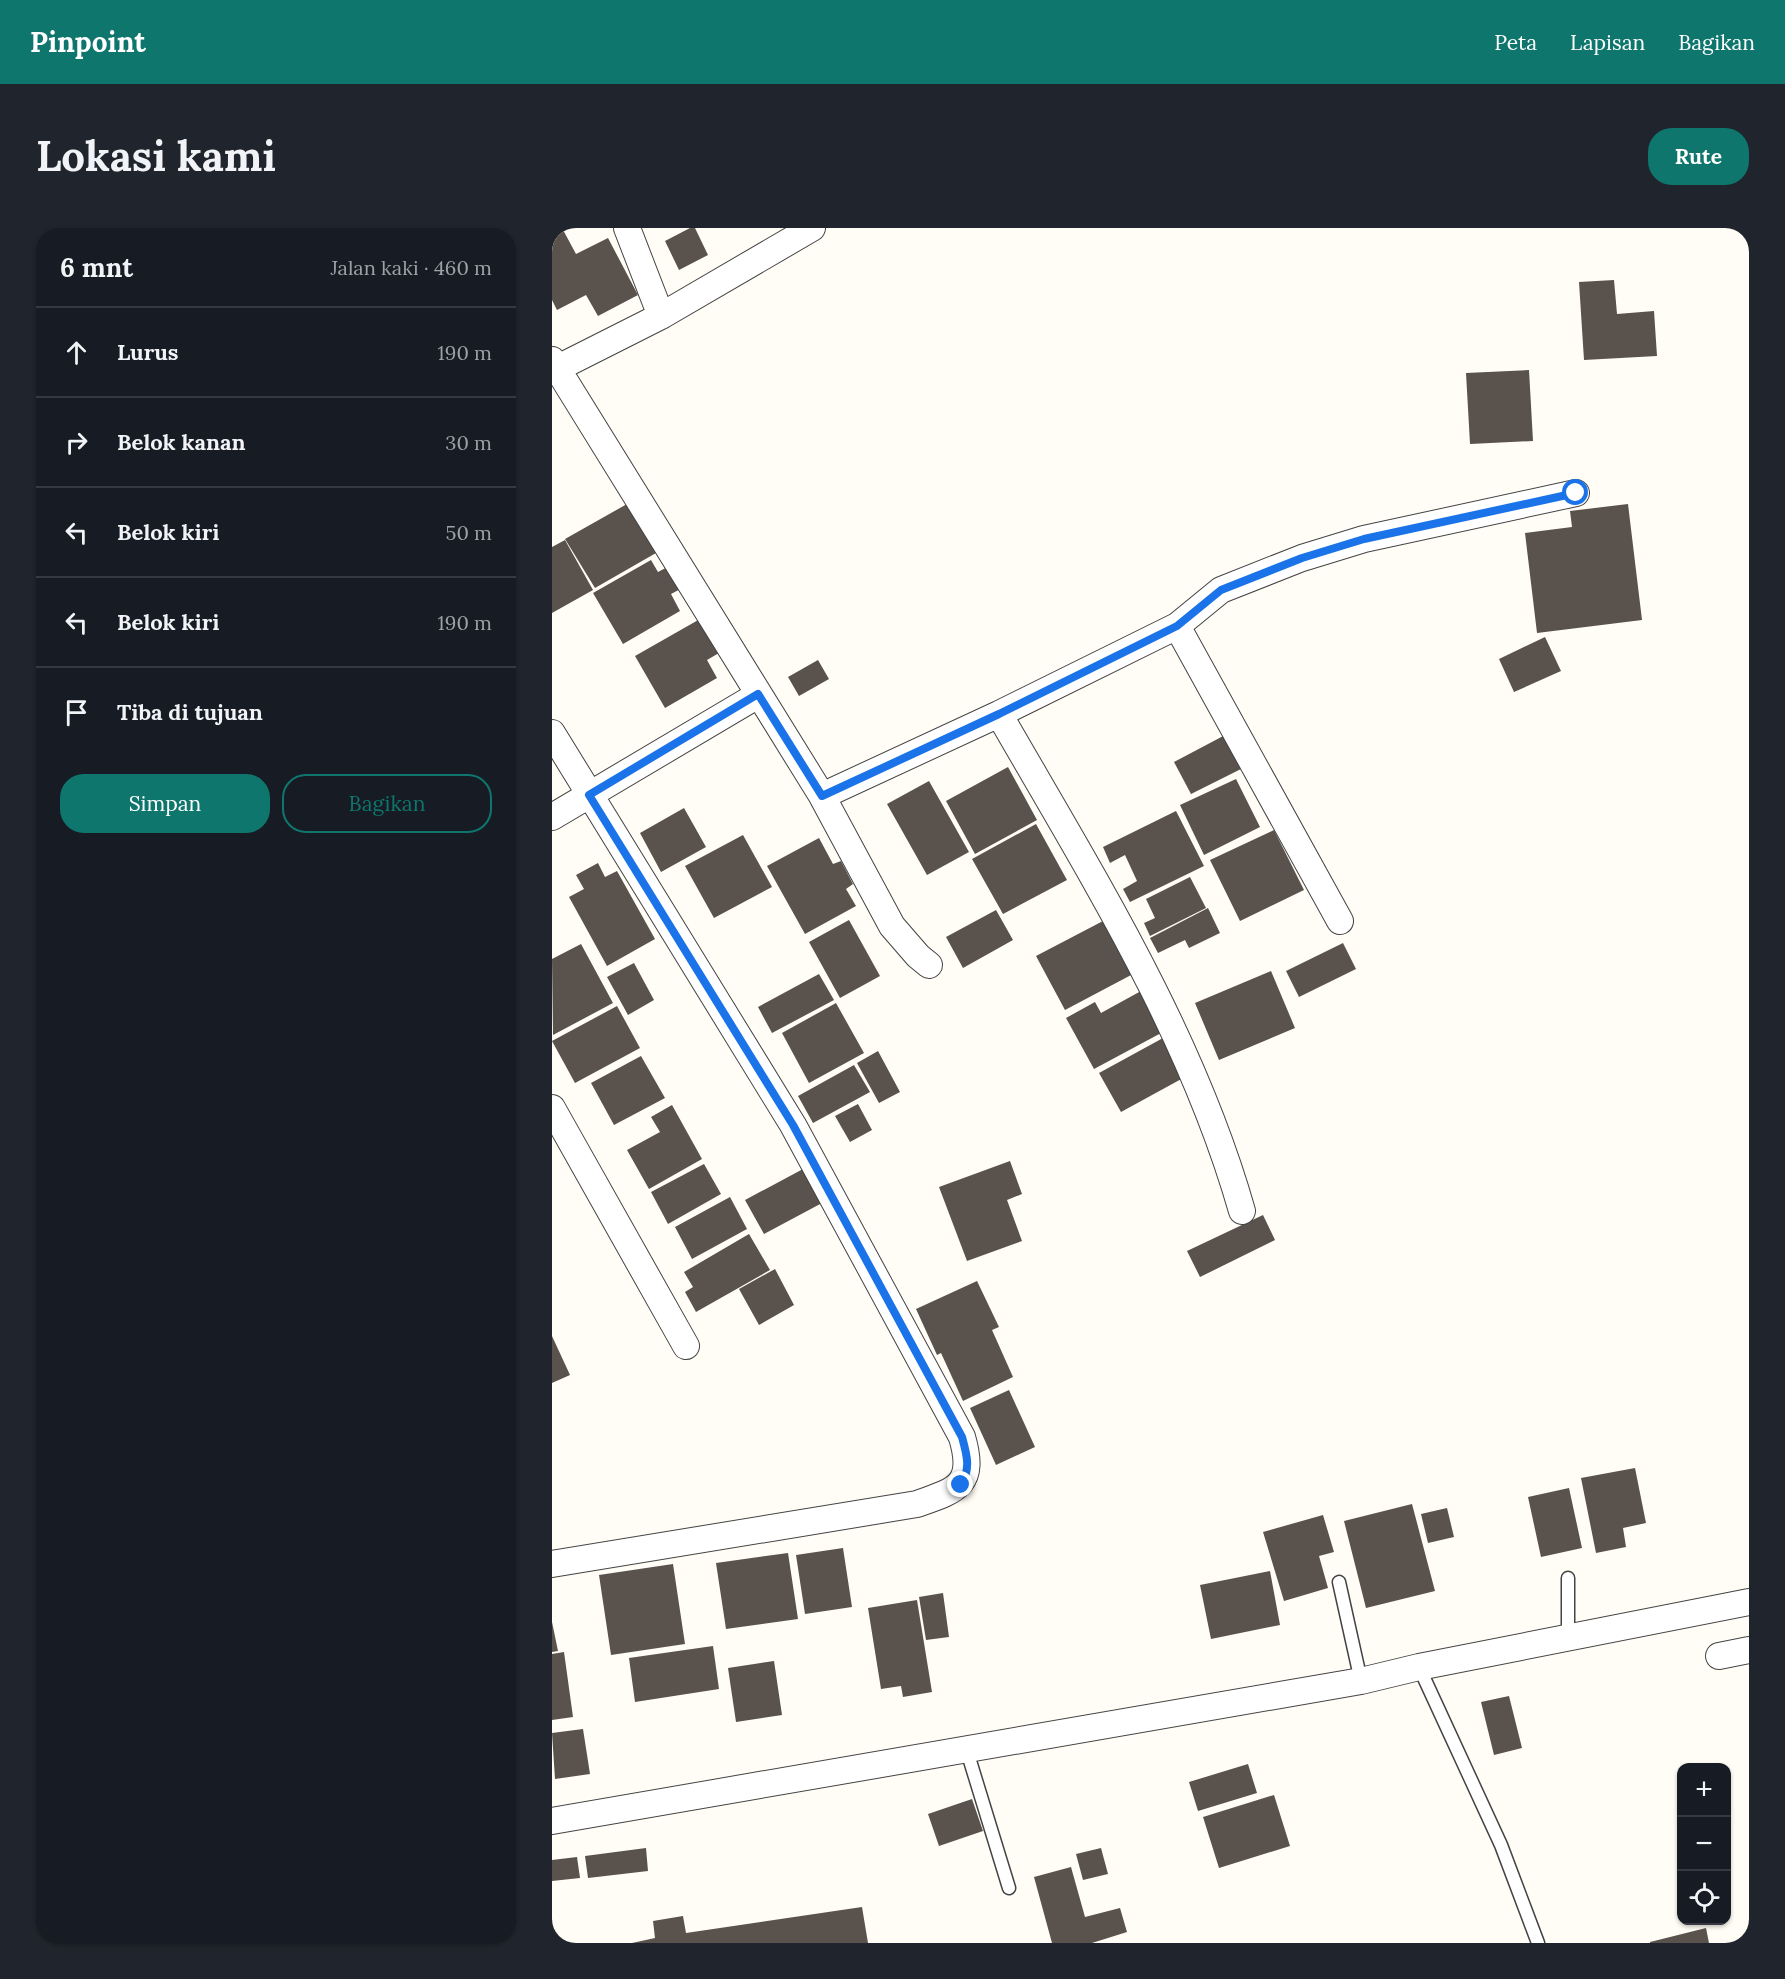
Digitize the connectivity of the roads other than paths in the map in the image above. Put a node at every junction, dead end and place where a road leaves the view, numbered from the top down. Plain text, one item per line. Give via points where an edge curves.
1 (627, 228) edge
2 (812, 228) edge
3 (661, 316) junction
4 (554, 366) edge
5 (1576, 493) dead end
6 (1177, 626) junction
7 (758, 694) junction
8 (999, 714) junction
9 (552, 733) edge
10 (589, 795) junction
11 (822, 796) junction
12 (552, 817) edge
13 (1340, 921) dead end
14 (929, 965) dead end
15 (552, 1107) edge
16 (1242, 1211) dead end
17 (686, 1346) dead end
18 (552, 1564) edge
19 (1568, 1578) dead end
20 (1339, 1582) dead end
21 (1749, 1602) edge
22 (1568, 1639) junction
23 (1749, 1650) edge
24 (1719, 1656) dead end
25 (1419, 1667) junction
26 (1361, 1681) junction
27 (967, 1751) junction
28 (552, 1821) edge
29 (1009, 1888) dead end
30 (1538, 1943) edge

1 - 3 street
2 - 3 street
3 - 4 street
4 - 7 street via 614,456
5 - 6 street via 1364,539 1302,558 1221,590
6 - 8 street
6 - 13 street
7 - 10 street
7 - 11 street
8 - 11 street
8 - 16 street via 1166,1013 1206,1107
9 - 10 street
10 - 12 street
10 - 18 street via 793,1125 962,1437 968,1465 961,1485 916,1504
11 - 14 street via 892,926
15 - 17 street
19 - 22 lane
20 - 26 lane
21 - 22 street
22 - 25 street
23 - 24 street
25 - 26 street
25 - 30 lane via 1501,1845
26 - 27 street
27 - 28 street
27 - 29 lane

